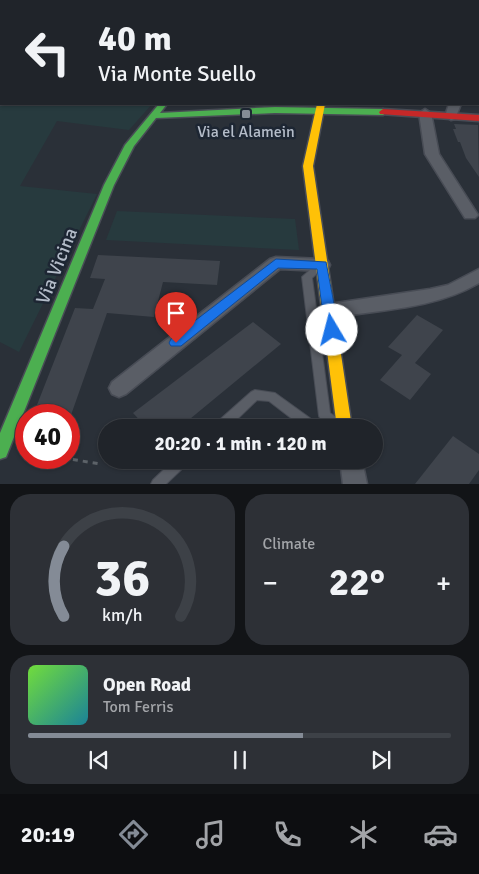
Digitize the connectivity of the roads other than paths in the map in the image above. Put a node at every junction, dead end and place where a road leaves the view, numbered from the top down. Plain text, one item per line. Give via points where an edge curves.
1 (162, 105) edge
2 (320, 107) edge
3 (453, 110) edge
4 (425, 113) junction
5 (152, 116) junction
6 (479, 118) edge
7 (470, 215) dead end
8 (322, 265) junction
9 (479, 276) edge
10 (329, 311) junction
11 (119, 388) dead end
12 (229, 419) edge
13 (302, 419) edge
14 (329, 419) edge
15 (345, 419) edge
16 (0, 452) edge
17 (173, 469) edge
18 (352, 469) edge
19 (157, 484) edge
20 (355, 484) edge

1 - 5 street, Via Vicina
2 - 4 street
2 - 5 street
2 - 8 street via 308,166
3 - 4 street
3 - 6 street
4 - 7 street via 432,154
5 - 16 street, Via Vicina via 130,145 109,185
8 - 10 street
8 - 11 street via 276,263
8 - 14 lane via 308,277 325,416
9 - 10 street via 452,290 430,296
10 - 15 street
12 - 13 lane via 255,395 271,396
17 - 19 lane
18 - 20 street

